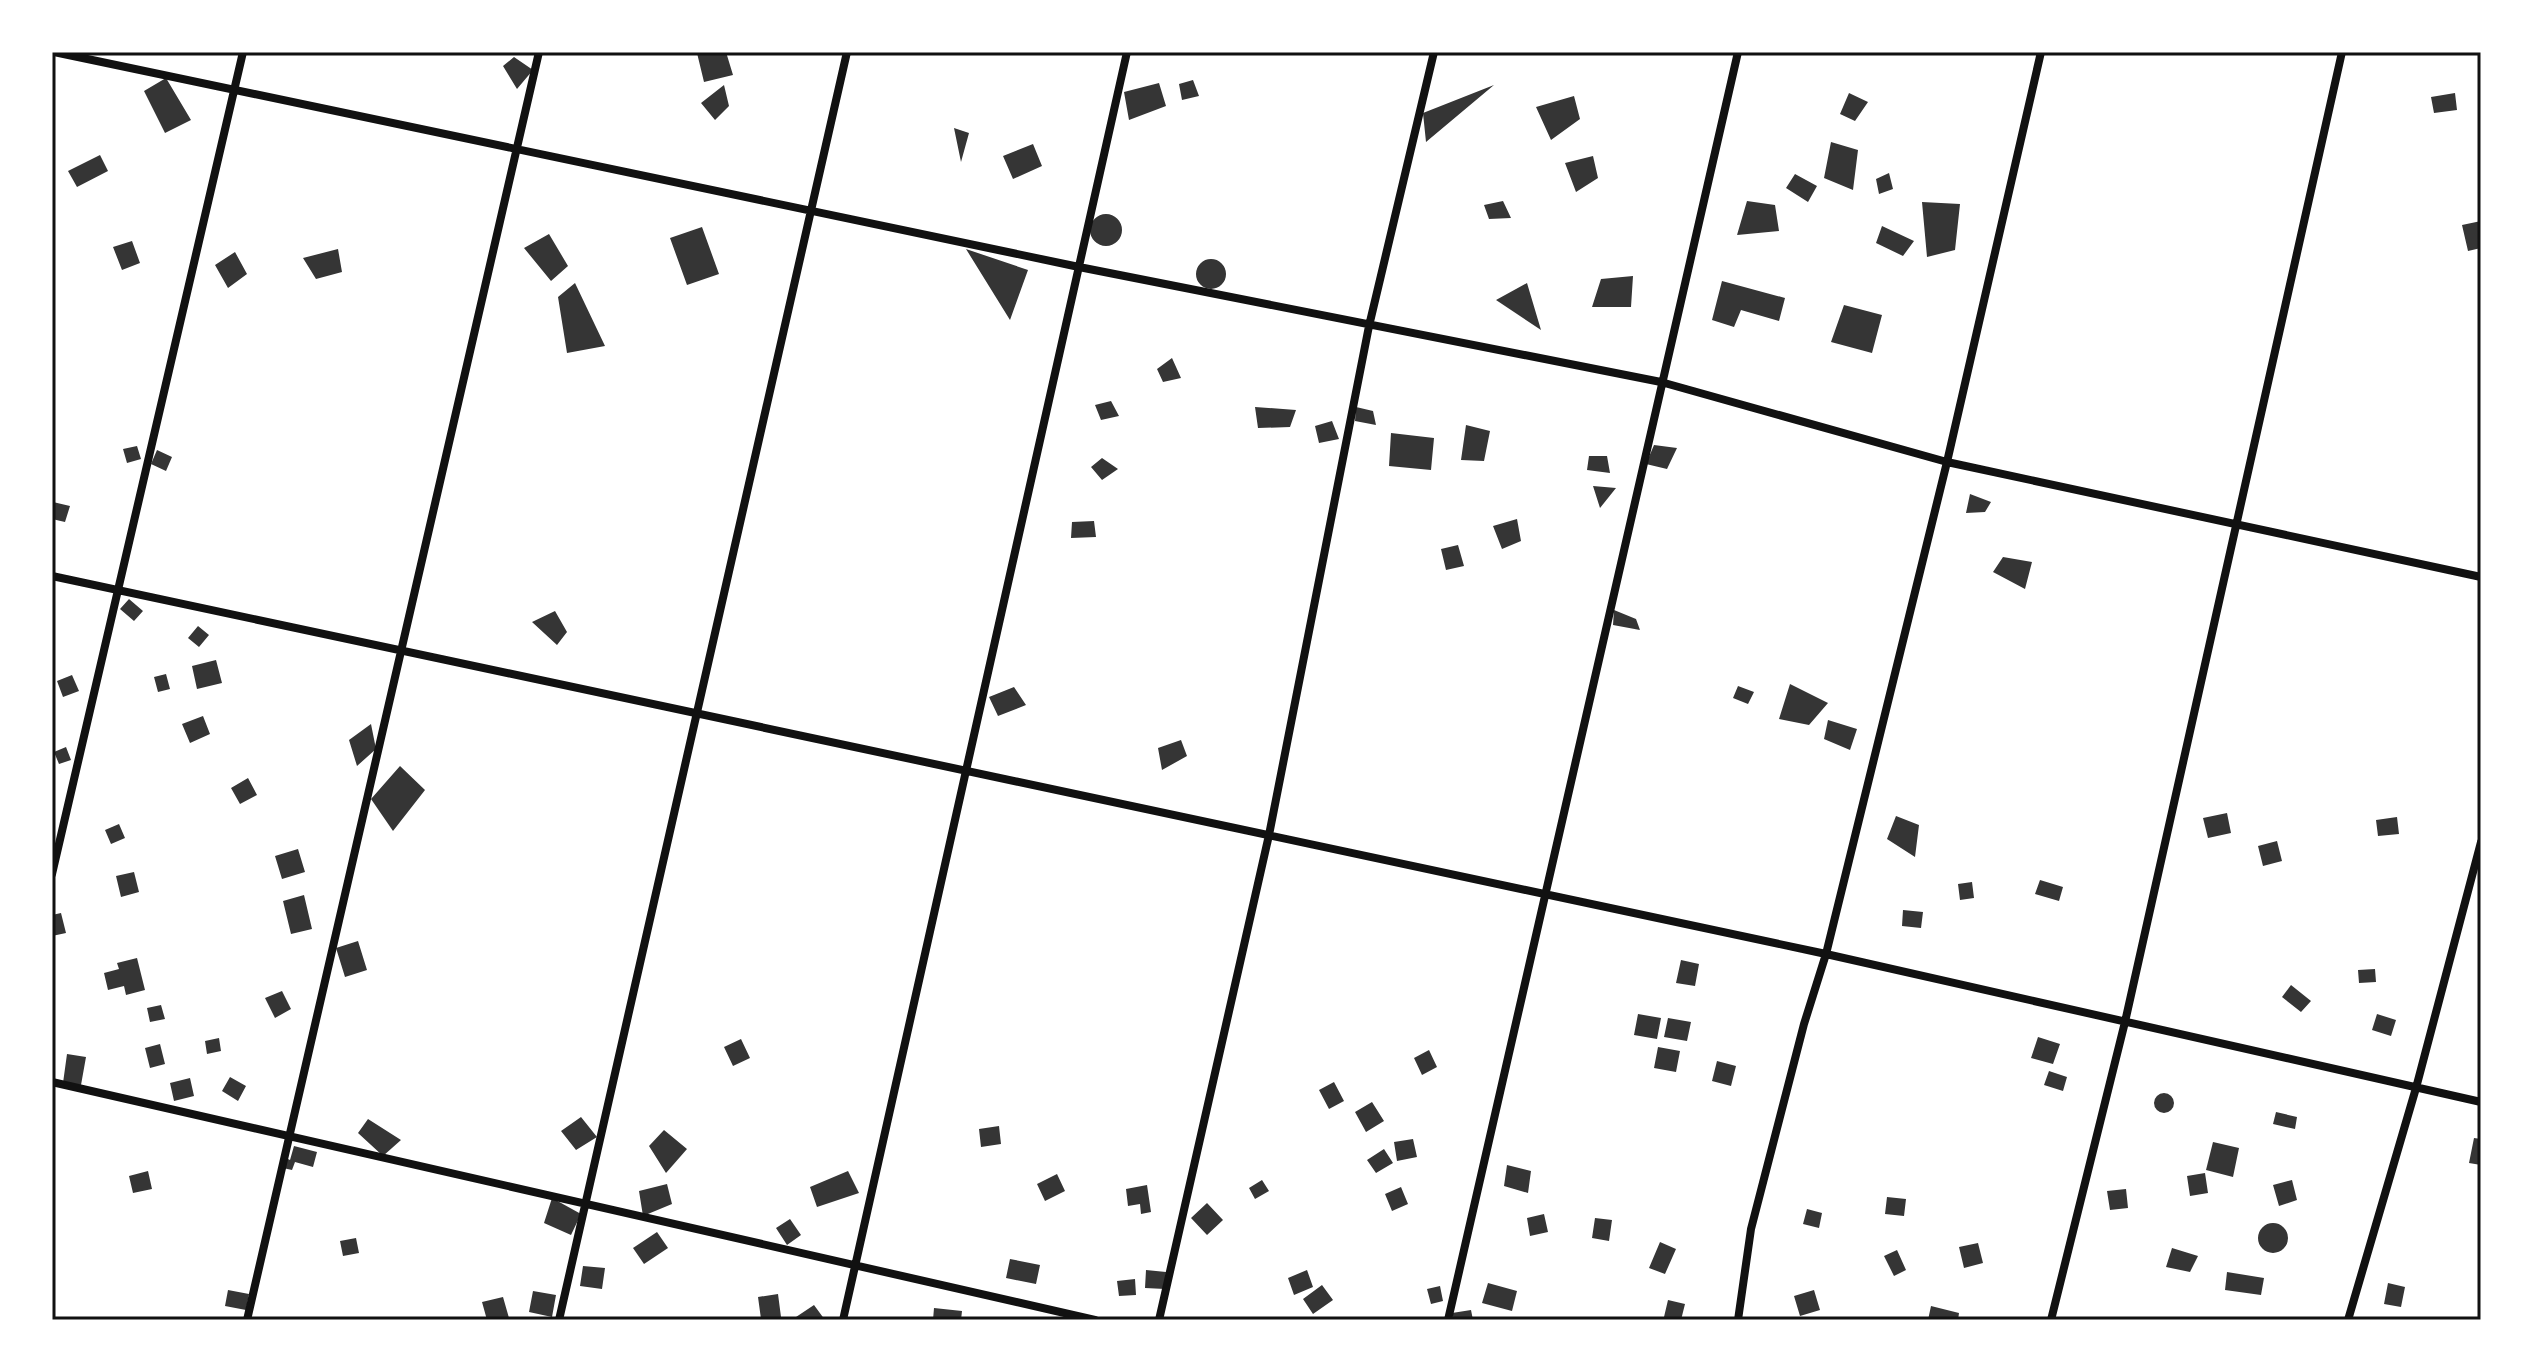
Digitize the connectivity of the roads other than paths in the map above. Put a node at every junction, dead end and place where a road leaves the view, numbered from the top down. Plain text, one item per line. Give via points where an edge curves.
1 (54, 52) edge
2 (243, 52) edge
3 (539, 52) edge
4 (847, 52) edge
5 (1127, 52) edge
6 (1434, 52) edge
7 (1738, 52) edge
8 (2041, 52) edge
9 (2342, 52) edge
10 (235, 90) junction
11 (517, 149) junction
12 (811, 211) junction
13 (1079, 267) junction
14 (1369, 326) junction
15 (1661, 382) junction
16 (1947, 462) junction
17 (2236, 524) junction
18 (52, 576) edge
19 (2481, 577) edge
20 (118, 590) junction
21 (401, 650) junction
22 (697, 713) junction
23 (966, 771) junction
24 (1269, 835) junction
25 (2481, 842) edge
26 (52, 874) edge
27 (1546, 895) junction
28 (1826, 954) junction
29 (2125, 1022) junction
30 (52, 1082) edge
31 (2416, 1088) junction
32 (2481, 1102) edge
33 (289, 1136) junction
34 (586, 1204) junction
35 (855, 1265) junction
36 (247, 1320) edge
37 (559, 1320) edge
38 (843, 1320) edge
39 (1095, 1320) edge
40 (1159, 1320) edge
41 (1448, 1320) edge
42 (1738, 1320) edge
43 (2051, 1320) edge
44 (2348, 1320) edge

1 - 10 street
2 - 10 street
3 - 11 street
4 - 12 street
5 - 13 street
6 - 14 street
7 - 15 street
8 - 16 street
9 - 17 street
10 - 11 street
10 - 20 street
11 - 12 street
11 - 21 street
12 - 13 street
12 - 22 street
13 - 14 street
13 - 23 street
14 - 15 street
14 - 24 street
15 - 16 street
15 - 27 street
16 - 17 street
16 - 28 street
17 - 19 street
17 - 29 street
18 - 20 street
20 - 21 street
20 - 26 street
21 - 22 street
21 - 33 street
22 - 23 street
22 - 34 street
23 - 24 street
23 - 35 street
24 - 27 street
24 - 40 street
25 - 31 street
27 - 28 street
27 - 41 street
28 - 29 street
28 - 42 street via 1751,1229
29 - 31 street
29 - 43 street
30 - 33 street
31 - 32 street
31 - 44 street
33 - 34 street
33 - 36 street
34 - 35 street
34 - 37 street
35 - 38 street
35 - 39 street

